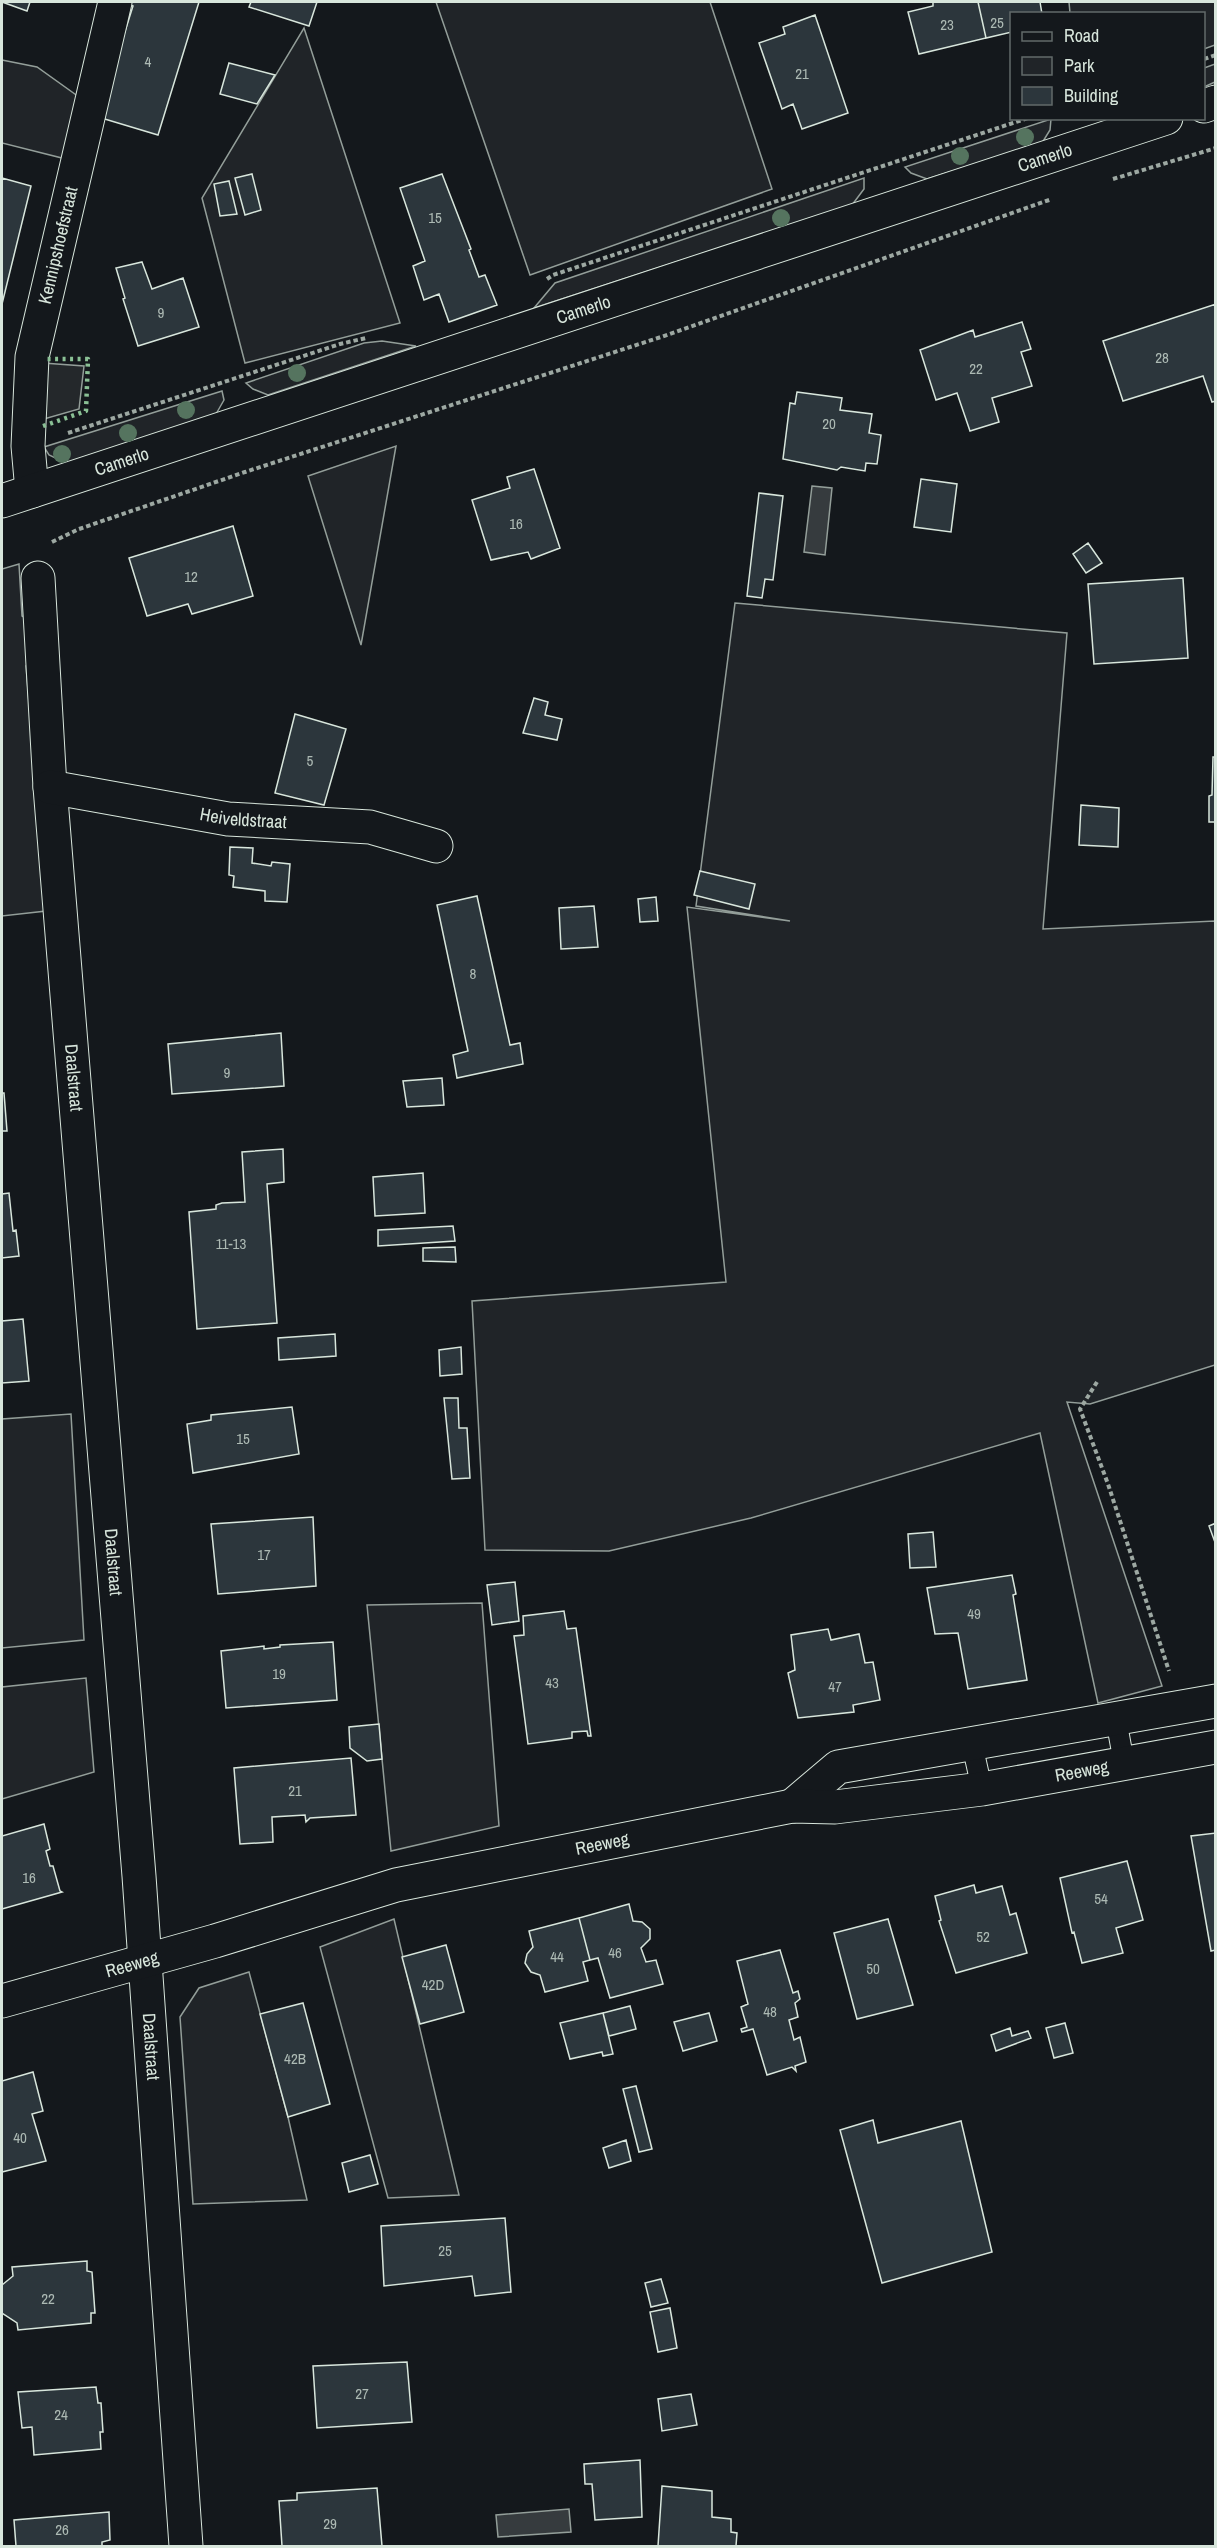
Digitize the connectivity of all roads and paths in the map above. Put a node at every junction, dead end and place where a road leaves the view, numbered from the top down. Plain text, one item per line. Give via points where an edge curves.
1 (115, 2) edge
2 (1022, 120) edge
3 (1160, 120) edge
4 (1215, 148) edge
5 (1106, 181) dead end
6 (1061, 196) dead end
7 (571, 269) dead end
8 (370, 337) dead end
9 (28, 446) junction
10 (16, 496) edge
11 (44, 546) dead end
12 (38, 578) dead end
13 (50, 787) junction
14 (436, 846) dead end
15 (1097, 1382) dead end
16 (1215, 1701) edge
17 (1177, 1708) junction
18 (1116, 1719) junction
19 (972, 1744) junction
20 (1215, 1747) edge
21 (1124, 1763) junction
22 (982, 1789) junction
23 (792, 1806) junction
24 (145, 1960) junction
25 (2, 2001) edge
26 (186, 2547) edge

1 - 9 street, Kennipshoefstraat via 32,357
2 - 7 path
3 - 10 street, Camerlo
4 - 5 path
6 - 11 path via 661,337 79,529
8 - 9 path
9 - 10 street, Kennipshoefstraat
12 - 13 street, Daalstraat
13 - 14 street, Heiveldstraat via 228,819 370,827
13 - 24 street, Daalstraat
15 - 17 path via 1080,1409 1173,1682
16 - 17 street
17 - 18 street
18 - 19 street
18 - 21 lane
19 - 22 lane
19 - 23 street via 838,1767
20 - 21 street, Reeweg
21 - 22 street, Reeweg
22 - 23 street, Reeweg via 835,1808
23 - 24 street, Reeweg via 396,1885
24 - 25 street, Reeweg
24 - 26 street, Daalstraat

